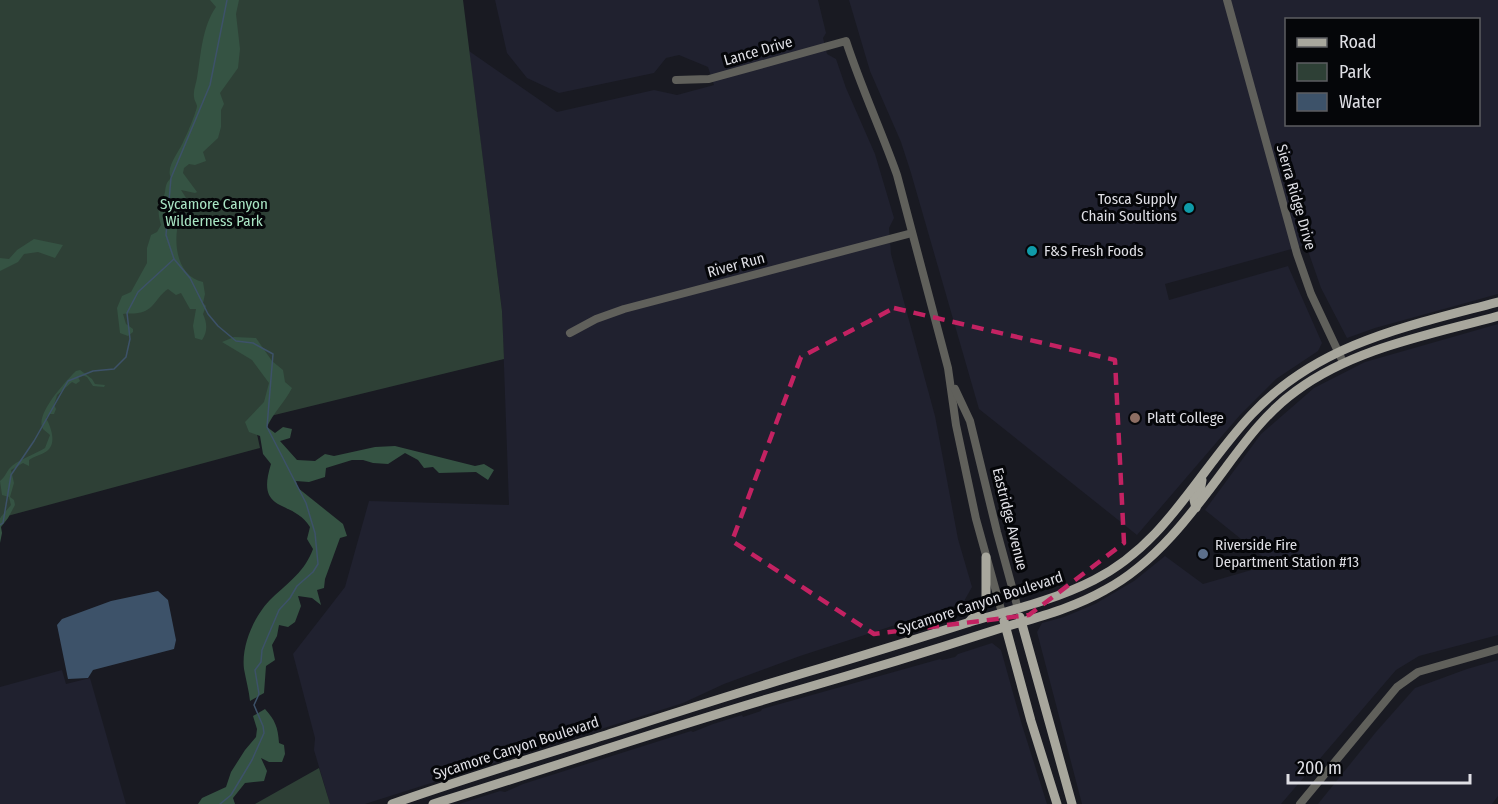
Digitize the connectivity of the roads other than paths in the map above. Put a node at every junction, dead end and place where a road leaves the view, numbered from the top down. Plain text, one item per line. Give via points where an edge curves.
1 (1227, 0) edge
2 (846, 41) joint
3 (676, 80) dead end
4 (912, 233) junction
5 (1498, 302) edge
6 (1498, 316) edge
7 (570, 333) dead end
8 (1338, 351) junction
9 (1343, 362) junction
10 (951, 382) junction
11 (1202, 478) junction
12 (1196, 508) junction
13 (986, 557) junction
14 (1018, 609) junction
15 (1002, 613) junction
16 (1022, 622) junction
17 (967, 623) junction
18 (1005, 627) junction
19 (1498, 649) edge
20 (392, 804) edge
21 (433, 804) edge
22 (1057, 804) edge
23 (1072, 804) edge
24 (1300, 804) edge

1 - 8 street, Sierra Ridge Drive via 1298,254 1311,294
2 - 3 street, Lance Drive via 709,79
2 - 4 street, Eastridge Avenue via 886,145
4 - 7 street, River Run via 624,309
4 - 10 street, Eastridge Avenue
5 - 8 main road, Sycamore Canyon Boulevard via 1370,338
6 - 9 main road, Sycamore Canyon Boulevard
8 - 9 street, Sierra Ridge Drive
8 - 11 main road, Sycamore Canyon Boulevard via 1294,378 1265,402
9 - 12 main road, Sycamore Canyon Boulevard via 1295,391 1264,420
10 - 13 street, Eastridge Avenue via 956,425
10 - 14 street, Eastridge Avenue via 970,421
11 - 12 main road via 1194,500
11 - 14 main road, Sycamore Canyon Boulevard via 1165,525 1118,565 1095,580
12 - 16 main road, Sycamore Canyon Boulevard via 1156,551 1108,589
13 - 15 street, Eastridge Avenue
13 - 17 main road via 986,602
14 - 15 main road, Sycamore Canyon Boulevard
14 - 16 main road, Eastridge Avenue
15 - 17 main road, Sycamore Canyon Boulevard
15 - 18 main road, Eastridge Avenue
16 - 18 main road, Sycamore Canyon Boulevard
16 - 23 main road, Eastridge Avenue
17 - 20 main road, Sycamore Canyon Boulevard
18 - 21 main road, Sycamore Canyon Boulevard
18 - 22 main road, Eastridge Avenue
19 - 24 street via 1418,672 1397,687

